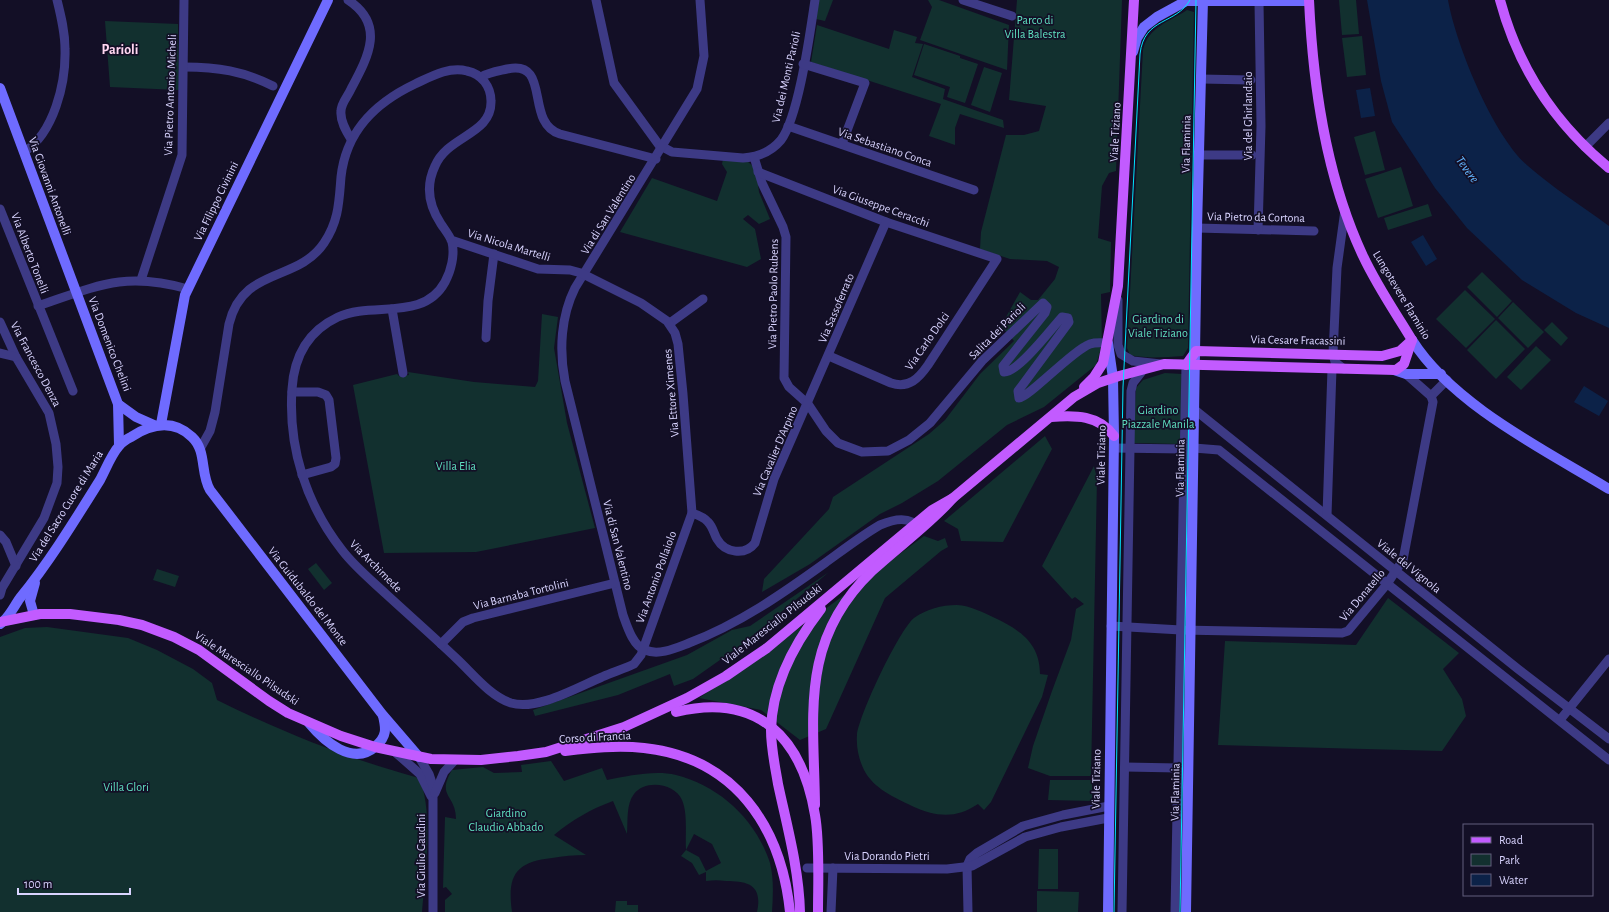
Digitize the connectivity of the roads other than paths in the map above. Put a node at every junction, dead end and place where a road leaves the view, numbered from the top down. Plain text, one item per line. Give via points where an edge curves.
1 (57, 0) edge
2 (184, 0) edge
3 (328, 0) edge
4 (348, 0) edge
5 (596, 0) edge
6 (700, 0) edge
7 (815, 0) edge
8 (963, 0) edge
9 (1134, 0) edge
10 (1203, 0) edge
11 (1500, 0) edge
12 (1309, 1) edge
13 (1259, 2) junction
14 (1012, 16) dead end
15 (1132, 58) junction
16 (803, 64) junction
17 (184, 67) junction
18 (481, 77) junction
19 (1201, 79) junction
20 (1252, 80) dead end
21 (273, 86) dead end
22 (0, 88) edge
23 (1609, 123) edge
24 (788, 126) junction
25 (351, 139) junction
26 (842, 144) junction
27 (1585, 147) junction
28 (662, 148) junction
29 (24, 152) junction
30 (1199, 155) junction
31 (1252, 155) dead end
32 (754, 157) junction
33 (656, 159) junction
34 (1609, 168) edge
35 (758, 172) junction
36 (974, 190) dead end
37 (0, 209) edge
38 (1345, 210) junction
39 (886, 222) junction
40 (1197, 228) junction
41 (1258, 230) junction
42 (1314, 231) dead end
43 (451, 240) junction
44 (494, 254) junction
45 (997, 259) joint
46 (584, 275) junction
47 (141, 280) junction
48 (1118, 286) junction
49 (188, 289) junction
50 (76, 293) junction
51 (703, 299) dead end
52 (38, 306) junction
53 (392, 309) junction
54 (0, 322) edge
55 (670, 324) junction
56 (486, 338) dead end
57 (1412, 340) junction
58 (1108, 343) junction
59 (1196, 351) junction
60 (0, 353) edge
61 (1333, 354) junction
62 (828, 356) junction
63 (16, 357) junction
64 (1164, 364) junction
65 (1190, 365) junction
66 (1332, 369) junction
67 (1344, 369) junction
68 (1143, 370) junction
69 (1394, 370) junction
70 (403, 373) dead end
71 (1406, 374) junction
72 (1444, 377) junction
73 (1113, 378) junction
74 (73, 392) dead end
75 (292, 392) junction
76 (1431, 396) junction
77 (1074, 398) junction
78 (118, 404) junction
79 (808, 404) junction
80 (1195, 410) junction
81 (1052, 417) junction
82 (157, 425) junction
83 (1114, 436) junction
84 (1229, 438) junction
85 (119, 445) junction
86 (1114, 448) junction
87 (1130, 448) junction
88 (1189, 448) junction
89 (200, 449) junction
90 (1219, 450) junction
91 (302, 476) junction
92 (1609, 489) edge
93 (692, 513) junction
94 (1327, 515) junction
95 (918, 526) junction
96 (0, 535) edge
97 (16, 566) junction
98 (1397, 572) junction
99 (35, 581) junction
100 (615, 583) junction
101 (844, 584) junction
102 (1387, 584) junction
103 (1, 591) edge
104 (854, 592) joint
105 (34, 615) junction
106 (1, 623) edge
107 (1111, 626) junction
108 (1127, 627) junction
109 (1186, 630) junction
110 (441, 644) junction
111 (642, 649) junction
112 (1609, 659) edge
113 (1570, 709) junction
114 (382, 714) junction
115 (1560, 720) junction
116 (624, 727) junction
117 (1609, 740) edge
118 (375, 747) junction
119 (395, 752) junction
120 (546, 752) junction
121 (419, 757) junction
122 (455, 760) junction
123 (1609, 760) edge
124 (1125, 767) junction
125 (1178, 768) junction
126 (433, 800) junction
127 (1108, 806) junction
128 (815, 815) junction
129 (1108, 818) junction
130 (1030, 823) junction
131 (1033, 835) junction
132 (967, 866) junction
133 (807, 868) dead end
134 (833, 868) junction
135 (433, 912) edge
136 (790, 912) edge
137 (800, 912) edge
138 (818, 912) edge
139 (831, 912) edge
140 (968, 912) edge
141 (1108, 912) edge
142 (1122, 912) edge
143 (1175, 912) edge
144 (1186, 912) edge

1 - 29 street via 65,43 62,81 47,126 37,142
2 - 17 street, Via Pietro Antonio Micheli
3 - 49 street, Via Filippo Civinini
4 - 25 street via 365,18 371,38 366,60 341,108 342,121
5 - 28 street via 614,84
6 - 28 street, Via di San Valentino via 704,38 702,73 697,89
7 - 16 street, Via dei Monti Parioli
8 - 14 street
9 - 15 main road, Viale Tiziano
10 - 13 street
10 - 15 street via 1184,2 1152,20 1139,34
10 - 19 street, Via Flaminia
11 - 27 main road via 1511,33 1534,82 1560,121
12 - 13 street
12 - 38 main road, Lungotevere Flaminio via 1312,56 1319,110
13 - 41 street, Via del Ghirlandaio via 1261,126
15 - 48 main road, Viale Tiziano
16 - 24 street, Via dei Monti Parioli
16 - 26 street via 865,83
17 - 21 street via 231,70
17 - 47 street, Via Pietro Antonio Micheli via 182,155
18 - 25 street via 458,70 430,77 382,103 363,121
18 - 33 street via 510,68 524,70 534,80 542,117 549,130
18 - 43 street via 488,86 490,97 487,119 479,128 443,152 431,178 429,192 432,208
19 - 20 street
19 - 30 street, Via Flaminia
22 - 29 street, Via Giovanni Antonelli
23 - 27 street
24 - 26 street, Via Sebastiano Conca
24 - 32 street, Via dei Monti Parioli via 775,146
25 - 89 street via 342,170 338,213 325,242 301,264 259,282 242,296 232,311 214,418
26 - 36 street, Via Sebastiano Conca
27 - 34 main road
28 - 32 street, Via dei Monti Parioli via 672,152 736,158
28 - 33 street, Via di San Valentino
29 - 50 street, Via Giovanni Antonelli
30 - 31 street
30 - 40 street, Via Flaminia
32 - 35 street, Via Pietro Paolo Rubens
33 - 46 street, Via di San Valentino
35 - 39 street, Via Giuseppe Ceracchi
35 - 79 street, Via Pietro Paolo Rubens via 783,226 787,244 784,376 789,387
37 - 52 street, Via Alberto Tonelli
38 - 57 main road, Lungotevere Flaminio via 1372,275
38 - 61 street via 1337,268
39 - 45 street, Via Giuseppe Ceracchi
39 - 62 street, Via Sassoferrato
40 - 41 street, Via Pietro da Cortona
40 - 59 street, Via Flaminia
41 - 42 street, Via Pietro da Cortona
43 - 44 street, Via Nicola Martelli
43 - 53 street, Via Archimede via 451,266 440,290 420,305
44 - 46 street, Via Nicola Martelli via 538,269 570,270
44 - 56 street
45 - 62 street, Via Carlo Dolci via 928,365 920,376 911,382 901,385 891,383
46 - 55 street via 641,303
46 - 100 street, Via di San Valentino via 575,288 567,308 562,339 562,364
47 - 49 street
47 - 50 street via 113,282
48 - 58 main road, Viale Tiziano
48 - 64 street via 1120,352 1133,361
49 - 82 street, Via Filippo Civinini
50 - 52 street
50 - 78 street, Via Domenico Chelini
51 - 55 street
52 - 74 street, Via Alberto Tonelli
53 - 70 street
53 - 75 street, Via Archimede via 350,313 331,321 317,331 307,341 299,356
54 - 63 street, Via Francesco Denza
55 - 93 street, Via Ettore Ximenes via 677,338 680,354
57 - 61 main road, Via Cesare Fracassini via 1400,351 1385,356
57 - 69 main road via 1404,364
57 - 72 street, Lungotevere Flaminio
58 - 73 street, Viale Tiziano
58 - 77 main road via 1100,370
58 - 79 street, Salita dei Parioli via 1087,346 1049,374 1025,397 1019,398 1018,391 1068,323 1068,318 1062,317 1027,356 1004,372 1003,366 1045,313 1048,307 1043,303 982,361 930,423 903,444 881,452 858,452 838,443 826,431
59 - 61 main road, Via Cesare Fracassini
59 - 65 street, Via Flaminia
60 - 63 street
61 - 67 street via 1335,362
62 - 79 street, Via Sassoferrato
63 - 97 street, Via Francesco Denza via 49,413 58,466 56,483 44,518
64 - 65 main road
64 - 68 main road
65 - 66 main road
65 - 80 street, Via Flaminia
65 - 88 street, Via Flaminia
66 - 67 main road
66 - 94 street
67 - 69 main road
68 - 73 main road
68 - 87 street via 1132,387
69 - 71 street
71 - 72 street
71 - 76 street
72 - 76 street
72 - 92 street, Lungotevere Flaminio via 1507,428
73 - 77 main road via 1098,383
73 - 83 street, Viale Tiziano
75 - 91 street, Via Archimede via 292,429
75 - 91 street via 326,395 336,458 335,464 331,467
76 - 98 street, Via Donatello via 1433,402 1404,558
77 - 81 main road, Viale Maresciallo Pilsudski
78 - 82 street via 136,417
78 - 85 street
79 - 93 street, Via Cavalier D'Arpino via 774,479 757,538 751,547 740,551 727,549 717,539 707,520
80 - 84 street, Viale del Vignola
80 - 88 street, Via Flaminia
81 - 83 main road via 1086,417 1104,425
81 - 95 main road, Viale Maresciallo Pilsudski via 954,498 932,510
82 - 85 street
82 - 89 street via 171,426 188,434
83 - 86 street, Viale Tiziano
84 - 90 street via 1221,443
84 - 94 street, Viale del Vignola
85 - 99 street, Via del Sacro Cuore di Maria via 100,480
86 - 87 street
86 - 107 street, Viale Tiziano
87 - 88 street
87 - 108 street
88 - 90 street
88 - 109 street, Via Flaminia
89 - 114 street, Via Guidubaldo del Monte via 206,481 212,494
90 - 102 street
91 - 110 street, Via Archimede via 316,510 342,550 363,573
93 - 111 street, Via Antonio Pollaiolo
94 - 98 street, Viale del Vignola
95 - 101 main road, Viale Maresciallo Pilsudski
95 - 104 main road, Viale Maresciallo Pilsudski
95 - 111 street via 907,520 894,520 874,529 774,599 707,636 670,650 655,652
96 - 97 street via 6,542
97 - 103 street, Via Francesco Denza
98 - 102 street, Via Donatello
98 - 113 street, Viale del Vignola
99 - 105 street, Via del Sacro Cuore di Maria via 30,601
99 - 106 street, Via del Sacro Cuore di Maria
100 - 110 street, Via Barnaba Tortolini via 473,618 464,622
100 - 111 street, Via di San Valentino via 625,621
101 - 116 main road, Viale Maresciallo Pilsudski via 767,648 735,670 687,698
101 - 137 main road via 822,608 790,658 773,707 771,731 797,875
102 - 109 street, Via Donatello via 1345,632
102 - 115 street
104 - 128 main road, Corso di Francia, bridge via 837,617 817,669 813,700
105 - 106 main road, Viale Maresciallo Pilsudski
105 - 118 main road, Viale Maresciallo Pilsudski via 70,614 110,618 162,632 199,650 269,701 309,723
107 - 108 street, Via Donatello
107 - 127 street, Viale Tiziano
108 - 109 street, Via Donatello
108 - 124 street
109 - 125 street, Via Flaminia
109 - 144 street, Via Flaminia
110 - 111 street, Via Archimede via 499,697 526,705 556,696 630,666 637,661
112 - 113 street
113 - 115 street
113 - 117 street, Viale del Vignola
114 - 118 street, Via Guidubaldo del Monte via 385,734
114 - 121 street, Via Guidubaldo del Monte
115 - 123 street
116 - 120 main road, Viale Maresciallo Pilsudski
116 - 128 main road, Corso di Francia, bridge via 699,707 744,712 769,725 786,741 798,758
118 - 119 main road, Viale Maresciallo Pilsudski
119 - 121 main road, Viale Maresciallo Pilsudski
119 - 126 street, Via Giulio Gaudini via 420,774
120 - 122 main road, Viale Maresciallo Pilsudski via 491,759
120 - 136 main road, Corso di Francia via 613,747 649,749 685,757 711,770 735,788 754,809 770,835 785,878
121 - 122 main road, Viale Maresciallo Pilsudski
121 - 126 street, Via Giulio Gaudini via 431,778
122 - 126 street, Via Giulio Gaudini via 444,772
124 - 125 street
124 - 142 street
125 - 143 street, Via Flaminia
126 - 135 street, Via Giulio Gaudini
127 - 129 street, Viale Tiziano
127 - 130 street
128 - 138 main road, Corso di Francia, bridge
129 - 131 street, Via Dorando Pietri
129 - 141 street, Viale Tiziano
130 - 131 street
130 - 132 street via 983,848 971,858
131 - 132 street, Via Dorando Pietri via 1018,840 977,864
132 - 134 street, Via Dorando Pietri
132 - 140 street
133 - 134 street, Via Dorando Pietri
134 - 139 street

